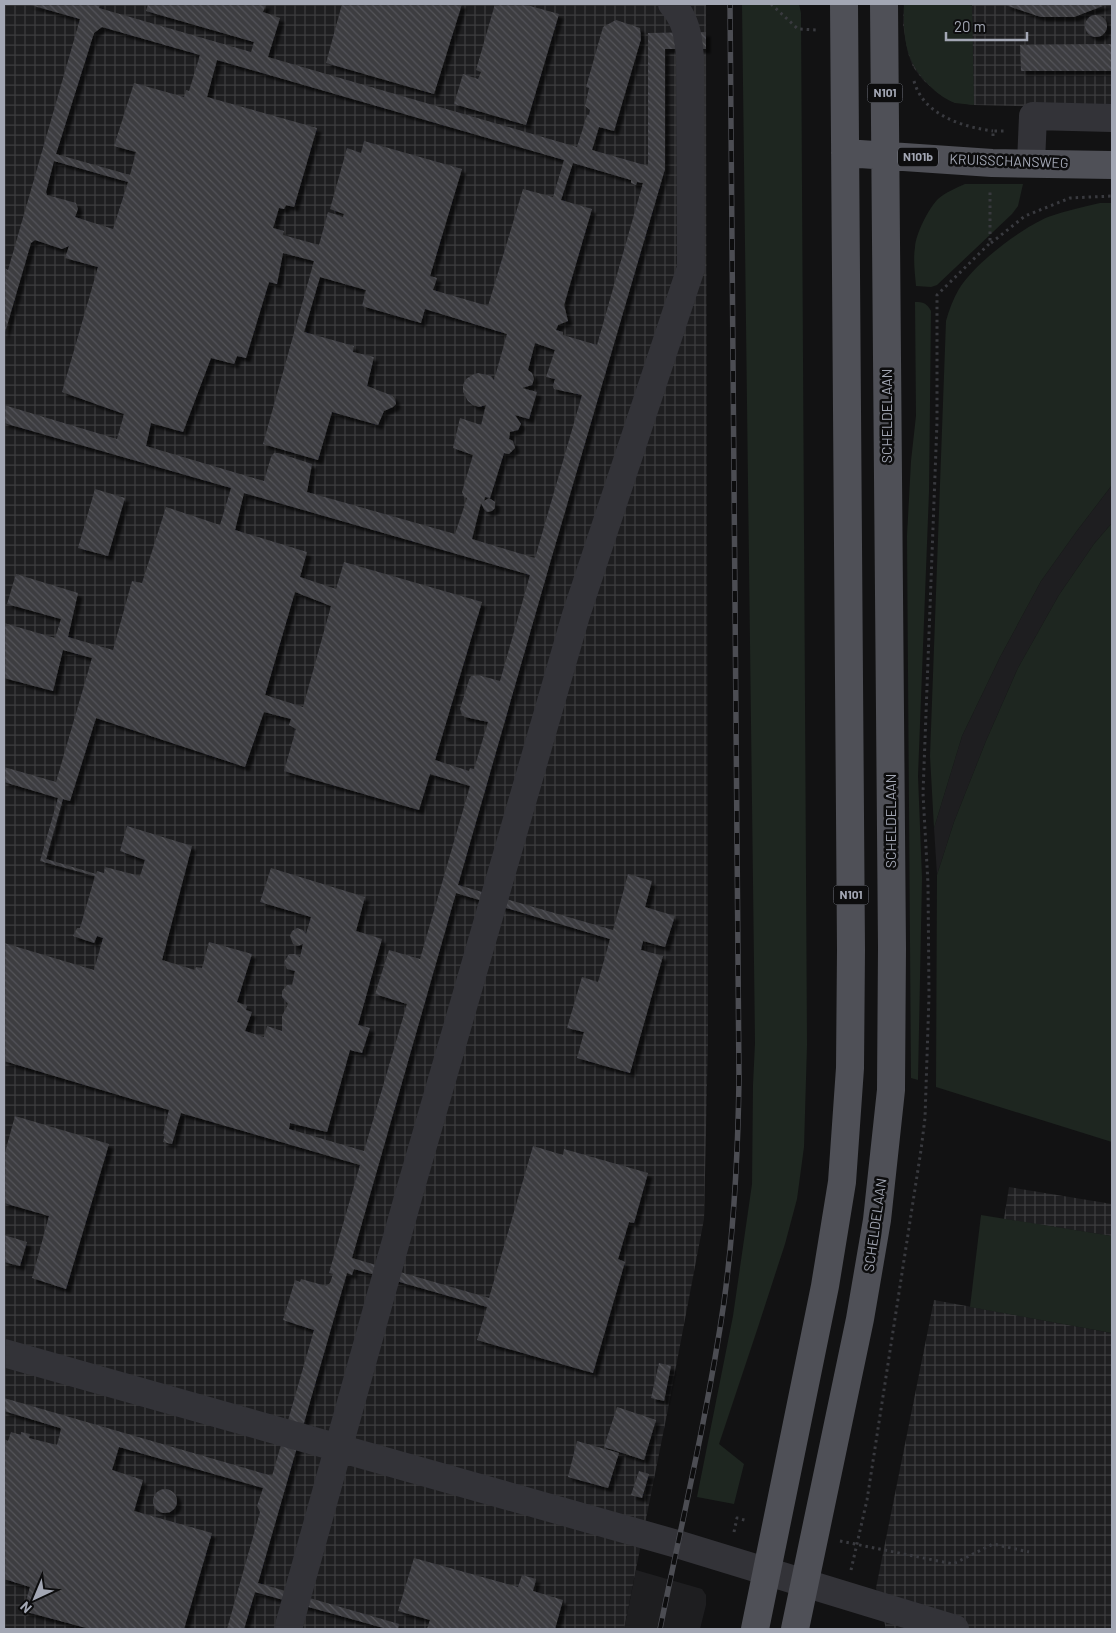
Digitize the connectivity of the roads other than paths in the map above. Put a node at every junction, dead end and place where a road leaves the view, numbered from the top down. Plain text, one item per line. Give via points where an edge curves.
1 (672, 4) edge
2 (844, 4) edge
3 (884, 4) edge
4 (1112, 118) edge
5 (845, 153) junction
6 (885, 154) junction
7 (1031, 163) junction
8 (1112, 165) edge
9 (4, 1353) edge
10 (339, 1448) junction
11 (767, 1571) junction
12 (805, 1583) junction
13 (288, 1629) edge
14 (755, 1629) edge
15 (795, 1629) edge
16 (955, 1629) edge

1 - 10 street via 687,30 690,56 691,268 576,615
2 - 5 main road, N101
3 - 6 main road, SCHELDELAAN / N101
4 - 7 street via 1033,116
5 - 6 main road, KRUISSCHANSWEG / N101b
5 - 11 main road, N101 via 850,1068 842,1182 825,1286
6 - 7 main road, KRUISSCHANSWEG / N101b
6 - 12 main road, SCHELDELAAN / N101 via 891,1090 870,1266
7 - 8 main road, KRUISSCHANSWEG / N101b
9 - 10 street
10 - 11 street
10 - 13 street
11 - 12 street
11 - 14 main road, N101
12 - 15 main road, SCHELDELAAN / N101
12 - 16 street

